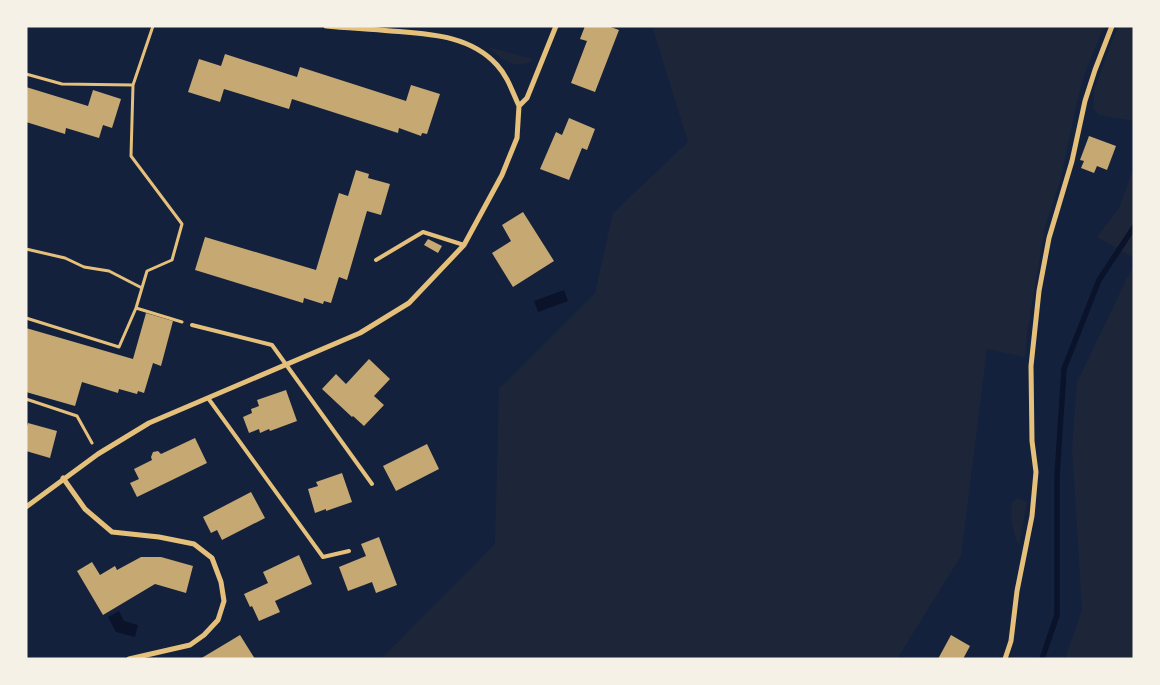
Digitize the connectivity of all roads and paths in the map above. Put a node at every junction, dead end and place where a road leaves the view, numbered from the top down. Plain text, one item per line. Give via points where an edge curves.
1 (153, 26) edge
2 (326, 26) edge
3 (556, 26) edge
4 (1112, 26) edge
5 (26, 74) edge
6 (133, 85) junction
7 (519, 106) junction
8 (464, 245) junction
9 (26, 249) edge
10 (376, 260) dead end
11 (142, 288) junction
12 (136, 308) junction
13 (26, 318) edge
14 (192, 325) joint
15 (287, 365) junction
16 (208, 398) junction
17 (26, 399) edge
18 (92, 443) dead end
19 (63, 478) junction
20 (372, 484) dead end
21 (26, 507) edge
22 (349, 551) dead end
23 (129, 659) edge
24 (1005, 659) edge

1 - 6 path
2 - 7 street via 428,34 468,44 483,51 498,66
3 - 7 street via 527,98
4 - 24 street via 1084,102 1072,161 1049,238 1039,291 1031,366 1032,441 1036,472 1032,516 1011,641
5 - 6 path via 62,84
6 - 11 path via 130,156 182,224 172,260 147,271
7 - 8 street via 517,138 502,175
8 - 10 lane via 423,232
8 - 15 street via 409,302 360,333
9 - 11 path via 65,258 84,267 109,271
11 - 12 path
12 - 13 path via 119,347
12 - 14 path
14 - 15 lane via 272,345
15 - 16 street
15 - 20 lane
16 - 19 street via 149,423
16 - 22 lane via 323,557
17 - 18 path via 77,416
19 - 21 street
19 - 23 street via 84,509 112,532 194,544 212,558 221,582 224,601 218,620 204,635 190,645

